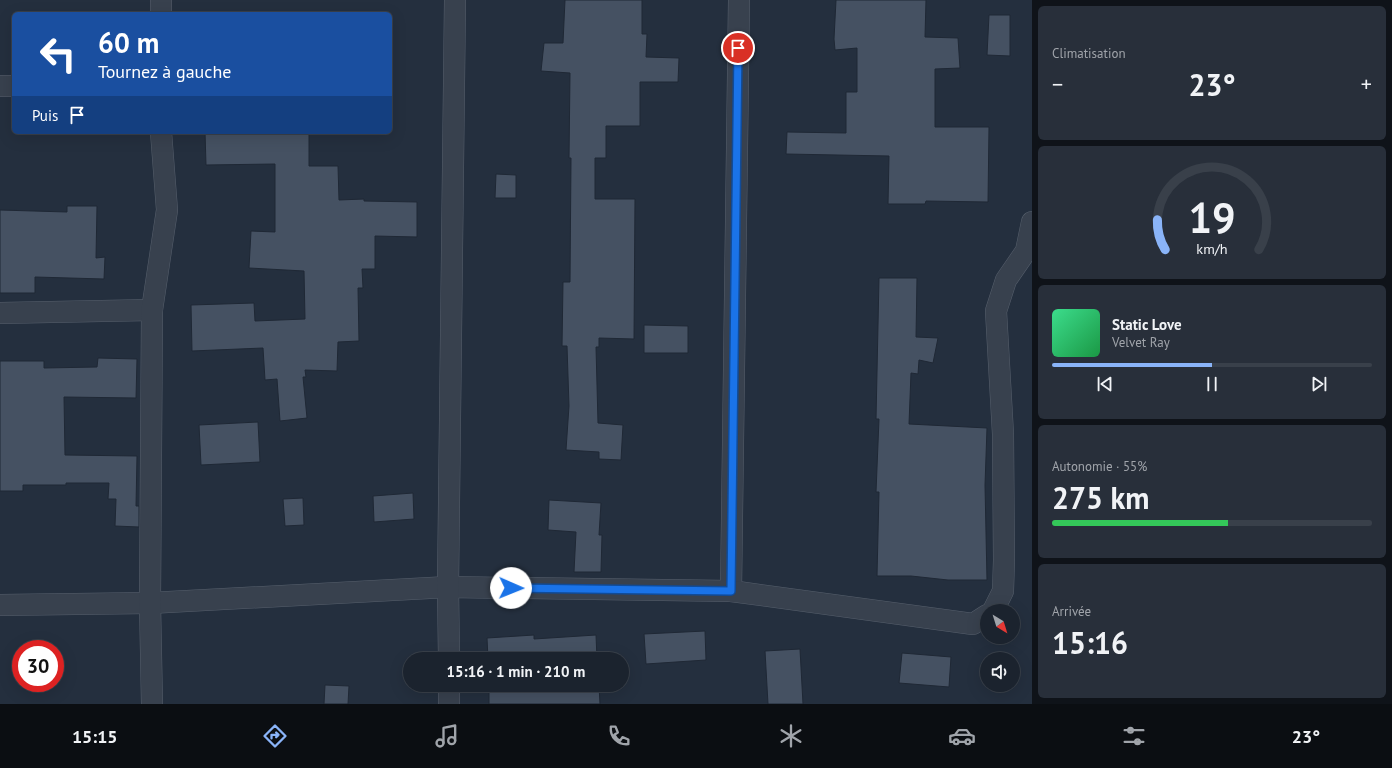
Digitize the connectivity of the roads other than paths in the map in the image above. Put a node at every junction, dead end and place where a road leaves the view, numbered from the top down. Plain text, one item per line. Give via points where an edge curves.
1 (161, 0) edge
2 (455, 0) edge
3 (739, 0) edge
4 (161, 12) edge
5 (0, 86) edge
6 (12, 86) edge
7 (161, 134) edge
8 (1032, 222) edge
9 (152, 310) junction
10 (0, 313) edge
11 (448, 587) junction
12 (731, 591) junction
13 (150, 603) junction
14 (996, 604) edge
15 (0, 605) edge
16 (980, 620) edge
17 (449, 652) edge
18 (449, 692) edge
19 (152, 704) edge
20 (449, 704) edge

1 - 4 street
2 - 11 street
3 - 12 street
5 - 6 street
7 - 9 street via 167,210
8 - 14 street via 1026,251 1006,280 996,311 1003,434 1004,560 1003,590
9 - 10 street
9 - 13 street
11 - 12 street
11 - 13 street
11 - 17 street
12 - 16 street via 973,624
13 - 15 street
13 - 19 street
18 - 20 street

